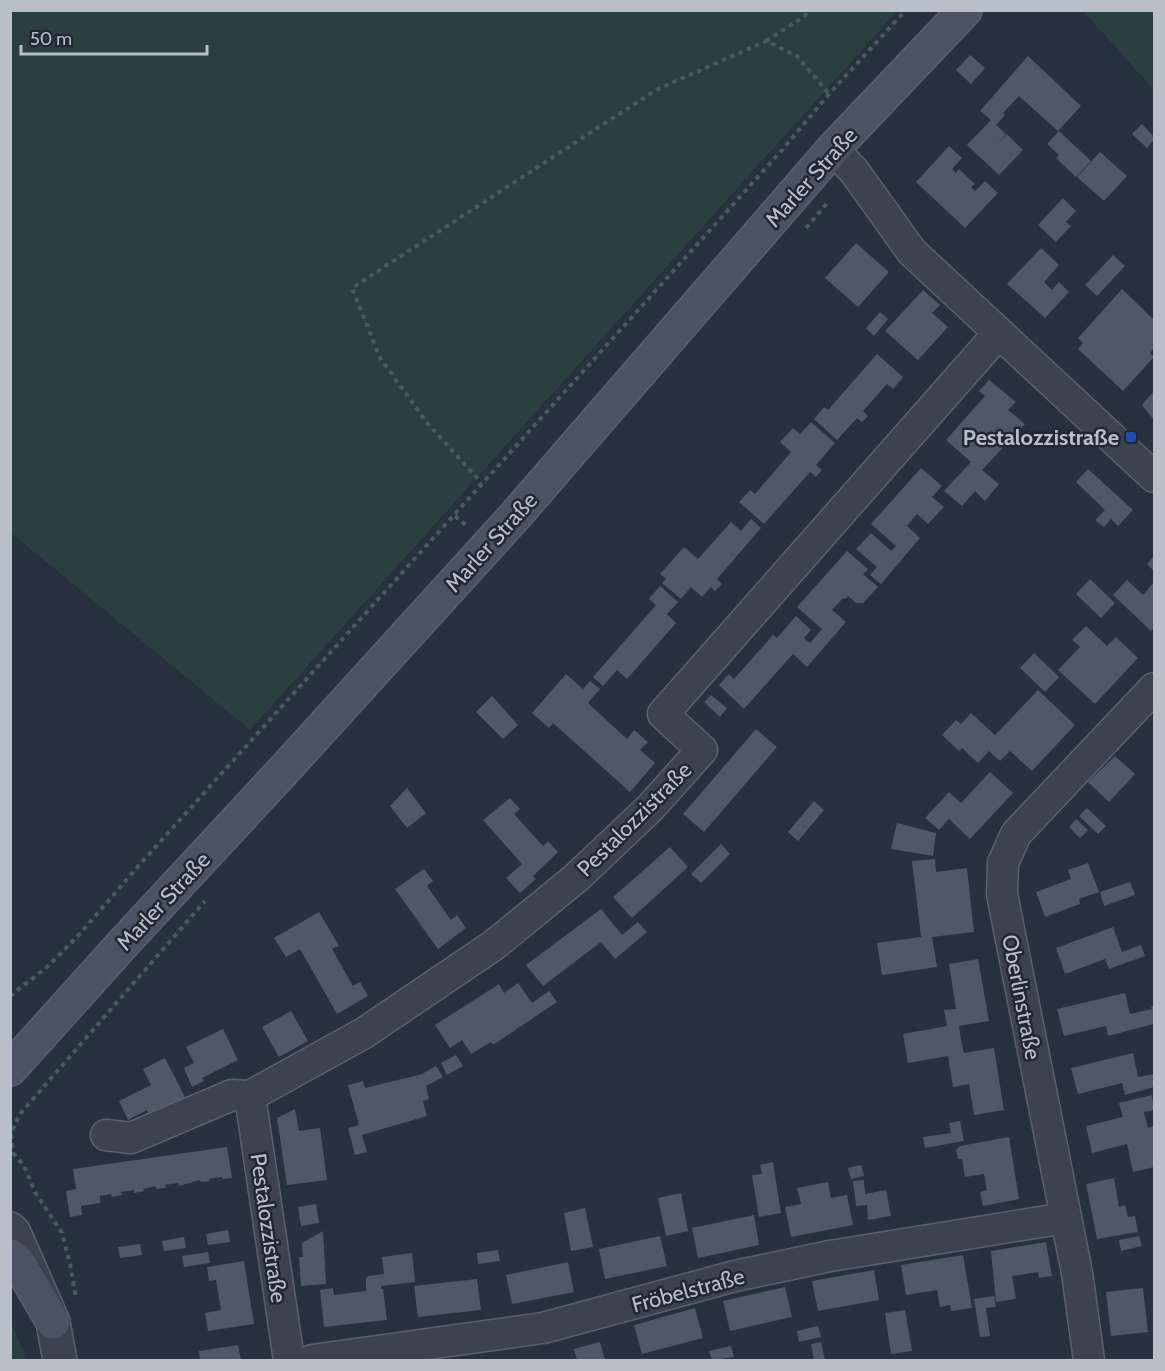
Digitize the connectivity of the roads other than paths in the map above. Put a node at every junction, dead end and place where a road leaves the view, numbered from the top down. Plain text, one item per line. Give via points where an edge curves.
1 (965, 10) edge
2 (833, 149) junction
3 (998, 334) junction
4 (1155, 477) edge
5 (1155, 688) edge
6 (129, 937) junction
7 (10, 1034) edge
8 (10, 1069) edge
9 (250, 1096) junction
10 (106, 1135) dead end
11 (1065, 1218) junction
12 (10, 1229) edge
13 (10, 1256) edge
14 (53, 1322) junction
15 (60, 1360) edge
16 (289, 1360) edge
17 (312, 1360) edge
18 (1089, 1360) edge

1 - 2 main road, Marler Straße
2 - 3 street via 855,171 912,252
2 - 6 main road, Marler Straße via 509,523
3 - 4 street
3 - 9 street, Pestalozzistraße via 663,714 702,750 650,808 576,878 494,945 363,1034
5 - 11 street, Oberlinstraße via 1016,834 1003,863 1002,894
6 - 7 main road
6 - 8 main road, Marler Straße
9 - 10 street, Pestalozzistraße via 232,1095 131,1138
9 - 16 street, Pestalozzistraße
11 - 17 street, Fröbelstraße via 830,1256 735,1276 543,1328
11 - 18 street, Oberlinstraße
12 - 14 street
13 - 14 main road via 18,1262
14 - 15 street

